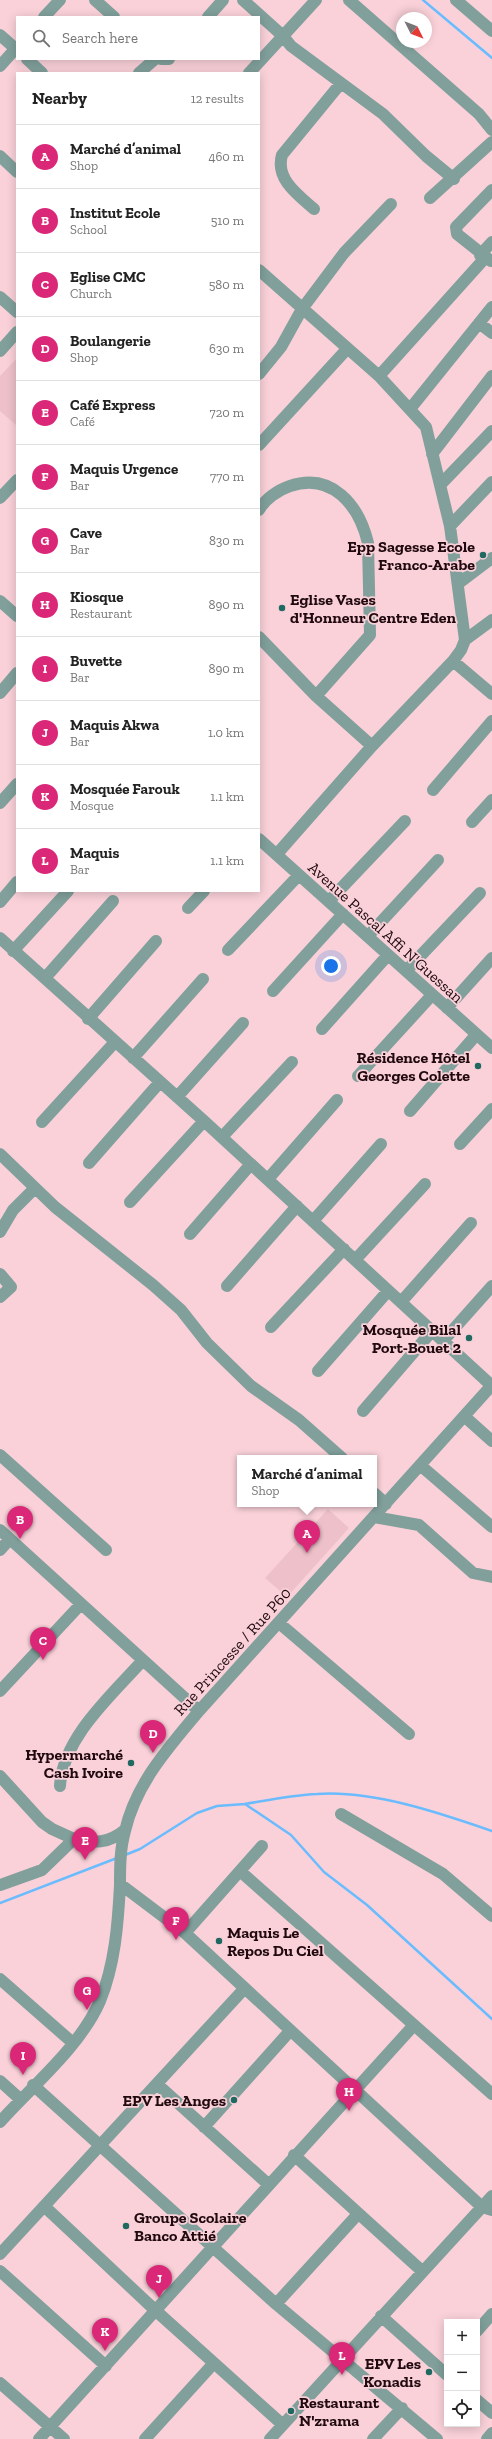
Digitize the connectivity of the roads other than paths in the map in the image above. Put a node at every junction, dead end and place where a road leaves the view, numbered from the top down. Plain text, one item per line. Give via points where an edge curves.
1 (60, 0) edge
2 (95, 0) edge
3 (223, 0) edge
4 (243, 0) edge
5 (316, 0) edge
6 (349, 0) edge
7 (456, 0) edge
8 (45, 16) edge
9 (113, 16) edge
10 (209, 16) edge
11 (492, 31) edge
12 (0, 35) edge
13 (283, 36) junction
14 (16, 49) edge
15 (28, 60) edge
16 (154, 60) edge
17 (0, 66) edge
18 (41, 72) edge
19 (140, 72) edge
20 (250, 72) edge
21 (341, 83) junction
22 (492, 130) edge
23 (492, 142) edge
24 (0, 156) edge
25 (16, 171) edge
26 (454, 179) junction
27 (492, 190) edge
28 (430, 198) dead end
29 (390, 204) dead end
30 (314, 209) dead end
31 (492, 242) edge
32 (486, 258) edge
33 (260, 271) edge
34 (0, 298) edge
35 (492, 307) edge
36 (302, 308) junction
37 (16, 311) edge
38 (479, 323) junction
39 (16, 333) edge
40 (492, 333) edge
41 (347, 349) junction
42 (0, 351) edge
43 (260, 373) edge
44 (380, 376) junction
45 (492, 376) edge
46 (410, 409) junction
47 (492, 431) edge
48 (260, 444) edge
49 (432, 454) junction
50 (16, 481) edge
51 (492, 482) edge
52 (441, 484) junction
53 (0, 498) edge
54 (260, 508) edge
55 (450, 526) junction
56 (492, 558) edge
57 (458, 583) junction
58 (0, 601) edge
59 (16, 615) edge
60 (492, 620) edge
61 (260, 639) edge
62 (465, 640) junction
63 (453, 660) junction
64 (16, 674) edge
65 (0, 693) edge
66 (492, 694) edge
67 (316, 696) junction
68 (492, 720) edge
69 (372, 746) junction
70 (16, 785) edge
71 (434, 790) dead end
72 (492, 800) edge
73 (0, 803) edge
74 (405, 821) dead end
75 (472, 822) dead end
76 (260, 840) edge
77 (277, 854) junction
78 (438, 860) dead end
79 (299, 875) junction
80 (16, 883) edge
81 (67, 892) edge
82 (203, 892) edge
83 (480, 893) dead end
84 (113, 901) dead end
85 (329, 901) junction
86 (0, 902) edge
87 (188, 908) dead end
88 (343, 914) junction
89 (368, 936) junction
90 (156, 941) dead end
91 (5, 947) edge
92 (228, 950) dead end
93 (388, 955) junction
94 (492, 958) edge
95 (406, 971) junction
96 (45, 978) junction
97 (203, 979) dead end
98 (273, 991) dead end
99 (432, 995) junction
100 (447, 1008) junction
101 (88, 1019) junction
102 (244, 1023) dead end
103 (322, 1029) dead end
104 (486, 1040) edge
105 (115, 1042) junction
106 (133, 1058) junction
107 (292, 1062) dead end
108 (358, 1076) dead end
109 (160, 1082) junction
110 (177, 1097) junction
111 (337, 1100) dead end
112 (492, 1109) edge
113 (410, 1111) dead end
114 (204, 1121) junction
115 (42, 1122) dead end
116 (222, 1138) junction
117 (380, 1144) dead end
118 (460, 1144) dead end
119 (0, 1154) edge
120 (89, 1163) dead end
121 (251, 1164) junction
122 (268, 1179) junction
123 (425, 1184) dead end
124 (35, 1188) junction
125 (130, 1202) dead end
126 (297, 1206) junction
127 (313, 1221) junction
128 (471, 1224) dead end
129 (0, 1232) edge
130 (190, 1234) dead end
131 (344, 1249) junction
132 (355, 1260) junction
133 (0, 1274) edge
134 (227, 1286) dead end
135 (492, 1286) edge
136 (388, 1290) junction
137 (0, 1297) edge
138 (401, 1302) junction
139 (271, 1327) dead end
140 (432, 1331) junction
141 (443, 1341) junction
142 (318, 1371) dead end
143 (492, 1386) edge
144 (363, 1411) dead end
145 (464, 1416) junction
146 (492, 1442) edge
147 (0, 1455) edge
148 (339, 1455) edge
149 (420, 1465) junction
150 (377, 1496) edge
151 (386, 1504) junction
152 (374, 1517) junction
153 (492, 1527) edge
154 (0, 1530) edge
155 (10, 1540) junction
156 (0, 1550) edge
157 (106, 1550) dead end
158 (492, 1577) edge
159 (81, 1604) junction
160 (279, 1622) junction
161 (143, 1660) junction
162 (0, 1691) edge
163 (199, 1711) junction
164 (409, 1734) dead end
165 (0, 1776) edge
166 (60, 1786) dead end
167 (341, 1814) dead end
168 (125, 1830) junction
169 (74, 1839) junction
170 (262, 1846) dead end
171 (240, 1871) junction
172 (120, 1884) junction
173 (0, 1885) edge
174 (492, 1916) edge
175 (185, 1933) junction
176 (0, 1979) edge
177 (244, 1989) junction
178 (414, 2025) junction
179 (290, 2031) junction
180 (73, 2043) junction
181 (0, 2080) edge
182 (33, 2085) junction
183 (158, 2085) junction
184 (355, 2088) junction
185 (492, 2094) edge
186 (20, 2099) junction
187 (0, 2122) edge
188 (204, 2126) junction
189 (99, 2147) junction
190 (294, 2155) junction
191 (268, 2184) junction
192 (492, 2196) edge
193 (44, 2206) junction
194 (487, 2208) edge
195 (358, 2214) junction
196 (211, 2247) junction
197 (0, 2254) edge
198 (0, 2271) edge
199 (422, 2271) junction
200 (276, 2304) junction
201 (155, 2310) junction
202 (492, 2314) edge
203 (381, 2316) junction
204 (480, 2328) edge
205 (342, 2359) junction
206 (214, 2363) junction
207 (106, 2366) junction
208 (444, 2370) edge
209 (0, 2383) edge
210 (480, 2403) edge
211 (402, 2408) junction
212 (492, 2413) edge
213 (283, 2425) junction
214 (50, 2427) junction
215 (492, 2433) edge
216 (39, 2439) edge
217 (64, 2439) edge
218 (145, 2439) edge
219 (270, 2439) edge
220 (373, 2439) edge
221 (437, 2439) edge
222 (487, 2439) edge

1 - 8 street
2 - 9 street
3 - 10 street
4 - 13 street
5 - 13 street
6 - 22 street via 479,114
7 - 11 street
12 - 14 street
13 - 20 street
13 - 21 street via 291,46
14 - 17 street
15 - 18 street
16 - 19 street
21 - 26 street via 383,114
21 - 30 street via 282,155 280,164 288,184
23 - 26 street
24 - 25 street
26 - 28 street
27 - 32 street via 456,227 457,234
29 - 36 street via 344,253
31 - 32 street
32 - 44 street
33 - 36 street
34 - 37 street
35 - 38 street
36 - 41 street
36 - 43 street via 280,347
38 - 40 street
38 - 46 street
39 - 42 street
41 - 44 street
41 - 48 street
44 - 46 street
45 - 49 street
46 - 49 street via 426,427
47 - 52 street
49 - 52 street
50 - 53 street
51 - 55 street
52 - 55 street
54 - 67 street via 281,489 314,482 344,497 358,513 366,532 370,635
55 - 57 street
56 - 57 street
57 - 62 street
58 - 59 street
60 - 62 street
61 - 67 street
62 - 63 street
63 - 66 street
63 - 69 street
64 - 65 street
67 - 69 street
68 - 71 street
69 - 77 street
70 - 73 street
72 - 75 street
74 - 85 street
76 - 77 street, Avenue Pascal Affi N'Guessan
77 - 79 street, Avenue Pascal Affi N'Guessan
78 - 89 street
79 - 85 street, Avenue Pascal Affi N'Guessan
79 - 92 street
80 - 86 street
81 - 91 street
82 - 87 street
83 - 95 street
84 - 96 street
85 - 88 street, Avenue Pascal Affi N'Guessan
88 - 89 street, Avenue Pascal Affi N'Guessan
88 - 98 street
89 - 93 street, Avenue Pascal Affi N'Guessan
90 - 101 street
91 - 96 street
93 - 95 street, Avenue Pascal Affi N'Guessan
93 - 103 street
94 - 100 street
95 - 99 street, Avenue Pascal Affi N'Guessan
96 - 101 street
97 - 106 street
99 - 100 street, Avenue Pascal Affi N'Guessan
99 - 108 street
100 - 104 street, Avenue Pascal Affi N'Guessan
101 - 105 street
102 - 110 street
104 - 113 street
105 - 106 street
105 - 115 street
106 - 109 street
107 - 116 street
109 - 110 street
109 - 120 street
110 - 114 street
111 - 122 street
112 - 118 street
114 - 116 street
114 - 125 street
116 - 121 street
117 - 127 street
119 - 124 street
121 - 122 street
121 - 130 street
122 - 126 street
123 - 132 street
124 - 129 street via 13,1210
124 - 148 street via 181,1310 207,1343 251,1386 299,1420
126 - 127 street
126 - 134 street
127 - 131 street
128 - 138 street
131 - 132 street
131 - 139 street
132 - 136 street
133 - 137 street via 11,1287
135 - 141 street
136 - 138 street
136 - 142 street
138 - 140 street
140 - 141 street
140 - 144 street
141 - 143 street
143 - 145 street, Rue Princesse / Rue P60
145 - 146 street
145 - 149 street, Rue Princesse / Rue P60
147 - 157 street
149 - 151 street, Rue Princesse / Rue P60
149 - 153 street
150 - 151 street
151 - 152 street, Rue Princesse / Rue P60
152 - 158 street via 419,1525 473,1573
152 - 160 street, Rue Princesse / Rue P60
154 - 155 street
155 - 156 street
155 - 159 street
159 - 161 street
159 - 162 street
160 - 163 street, Rue Princesse / Rue P60
160 - 164 street
161 - 163 street
161 - 166 street via 81,1730 63,1767
163 - 168 street, Rue Princesse / Rue P60 via 149,1775
165 - 169 street via 42,1822
167 - 174 street via 443,1874
168 - 169 street via 114,1839 101,1843
168 - 172 street, Rue Princesse / Rue P60
169 - 173 street via 42,1870
170 - 171 street
171 - 175 street
171 - 178 street
172 - 175 street
172 - 180 street, Rue Princesse / Rue P60 via 117,1931 106,1982 87,2025
175 - 177 street
176 - 180 street
177 - 179 street
177 - 183 street
178 - 184 street
178 - 185 street
179 - 184 street
179 - 188 street
180 - 182 street, Rue Princesse / Rue P60
181 - 186 street
182 - 186 street, Rue Princesse / Rue P60
182 - 189 street
183 - 188 street
183 - 189 street
184 - 190 street
184 - 194 street
186 - 187 street, Rue Princesse / Rue P60
188 - 191 street
189 - 193 street
189 - 196 street
190 - 191 street
190 - 195 street
191 - 196 street
192 - 194 street
193 - 197 street
193 - 201 street
194 - 199 street
195 - 199 street
195 - 200 street
196 - 200 street
196 - 201 street
198 - 207 street
199 - 203 street
200 - 205 street
201 - 206 street
201 - 207 street
202 - 204 street
203 - 205 street
203 - 208 street
205 - 211 street
205 - 213 street
206 - 213 street
206 - 218 street
207 - 214 street
209 - 214 street
210 - 212 street
211 - 220 street
211 - 221 street
213 - 219 street
214 - 216 street
214 - 217 street
215 - 222 street

